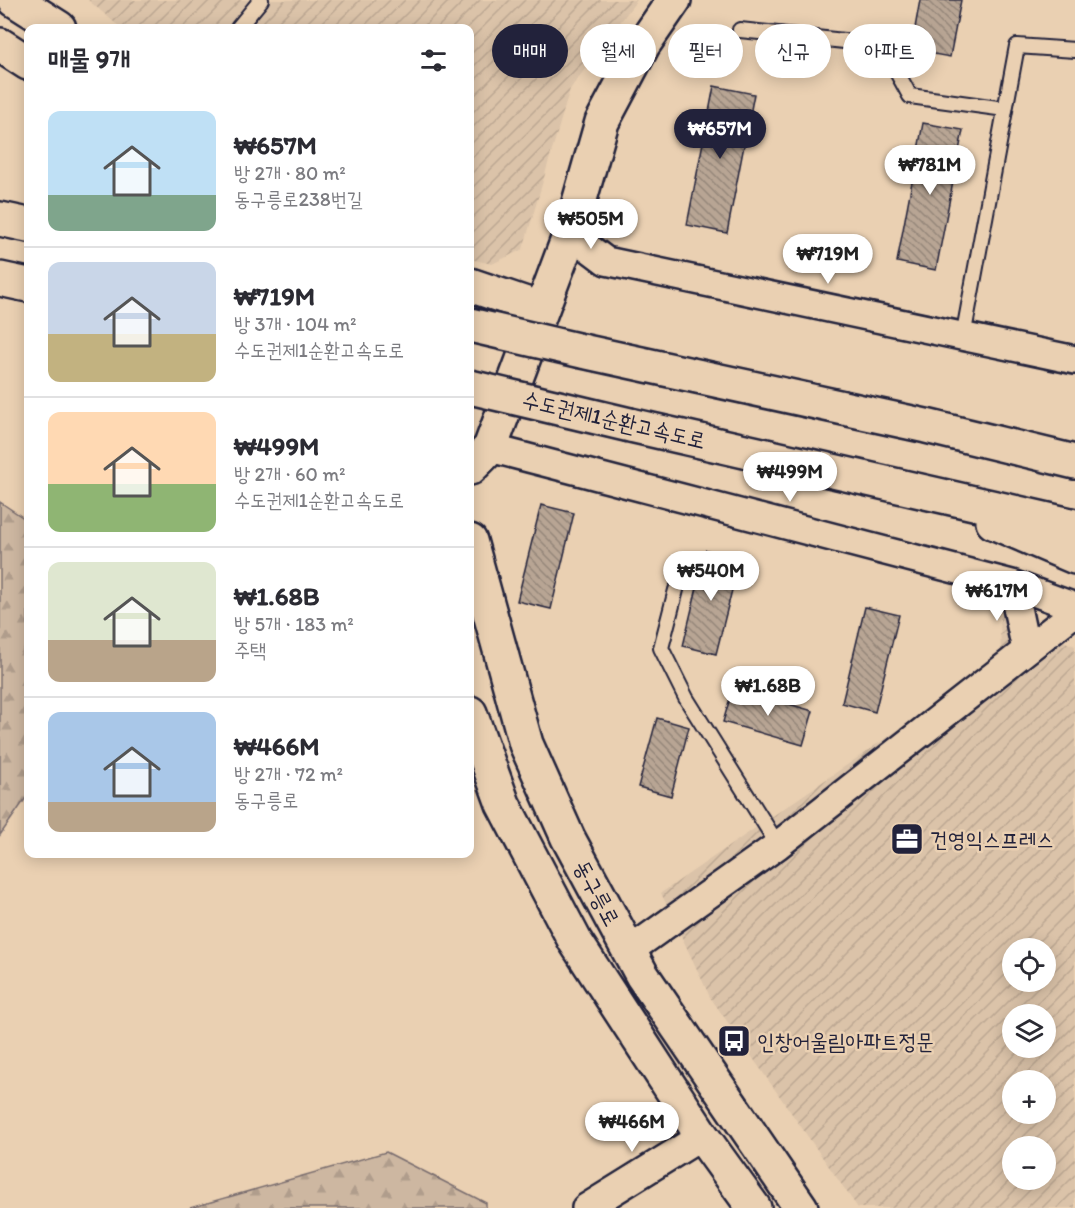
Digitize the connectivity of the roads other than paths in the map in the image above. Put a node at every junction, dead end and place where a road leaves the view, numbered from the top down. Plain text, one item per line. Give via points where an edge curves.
1 (15, 0) edge
2 (261, 0) edge
3 (674, 0) edge
4 (53, 24) edge
5 (241, 24) edge
6 (743, 30) edge
7 (0, 45) edge
8 (1075, 50) edge
9 (24, 60) edge
10 (1005, 109) junction
11 (0, 219) edge
12 (24, 224) edge
13 (570, 234) junction
14 (0, 279) edge
15 (24, 284) edge
16 (474, 286) edge
17 (541, 309) junction
18 (474, 326) edge
19 (963, 337) junction
20 (1075, 360) edge
21 (474, 388) edge
22 (926, 426) junction
23 (1075, 442) edge
24 (480, 458) edge
25 (1075, 462) edge
26 (911, 488) junction
27 (1075, 526) edge
28 (474, 556) edge
29 (1075, 557) edge
30 (1012, 584) junction
31 (676, 590) dead end
32 (1075, 609) edge
33 (1026, 650) junction
34 (474, 724) edge
35 (778, 845) junction
36 (629, 951) junction
37 (702, 1136) junction
38 (586, 1208) edge
39 (754, 1208) edge
40 (801, 1208) edge

1 - 4 main road
2 - 5 lane
3 - 13 main road via 643,45 602,122
6 - 10 lane via 882,45 910,96
7 - 9 main road
8 - 10 lane via 1017,46
10 - 19 lane
11 - 12 main road
13 - 17 main road
13 - 19 street via 606,261
14 - 15 main road
16 - 17 main road
17 - 24 main road
18 - 22 main road, bridge
19 - 20 street
21 - 26 main road, 수도권제1순환고속도로, bridge
22 - 23 main road
22 - 25 main road
24 - 30 street
26 - 27 main road, 수도권제1순환고속도로
26 - 29 main road
28 - 36 main road, 동구릉로 via 526,744 568,838
30 - 32 street
30 - 33 street
31 - 35 lane via 661,648 686,698
32 - 33 street
33 - 35 street
34 - 37 main road, 동구릉로 via 503,804 575,941
35 - 36 street
36 - 40 main road, 동구릉로
37 - 38 street
37 - 39 main road, 동구릉로

